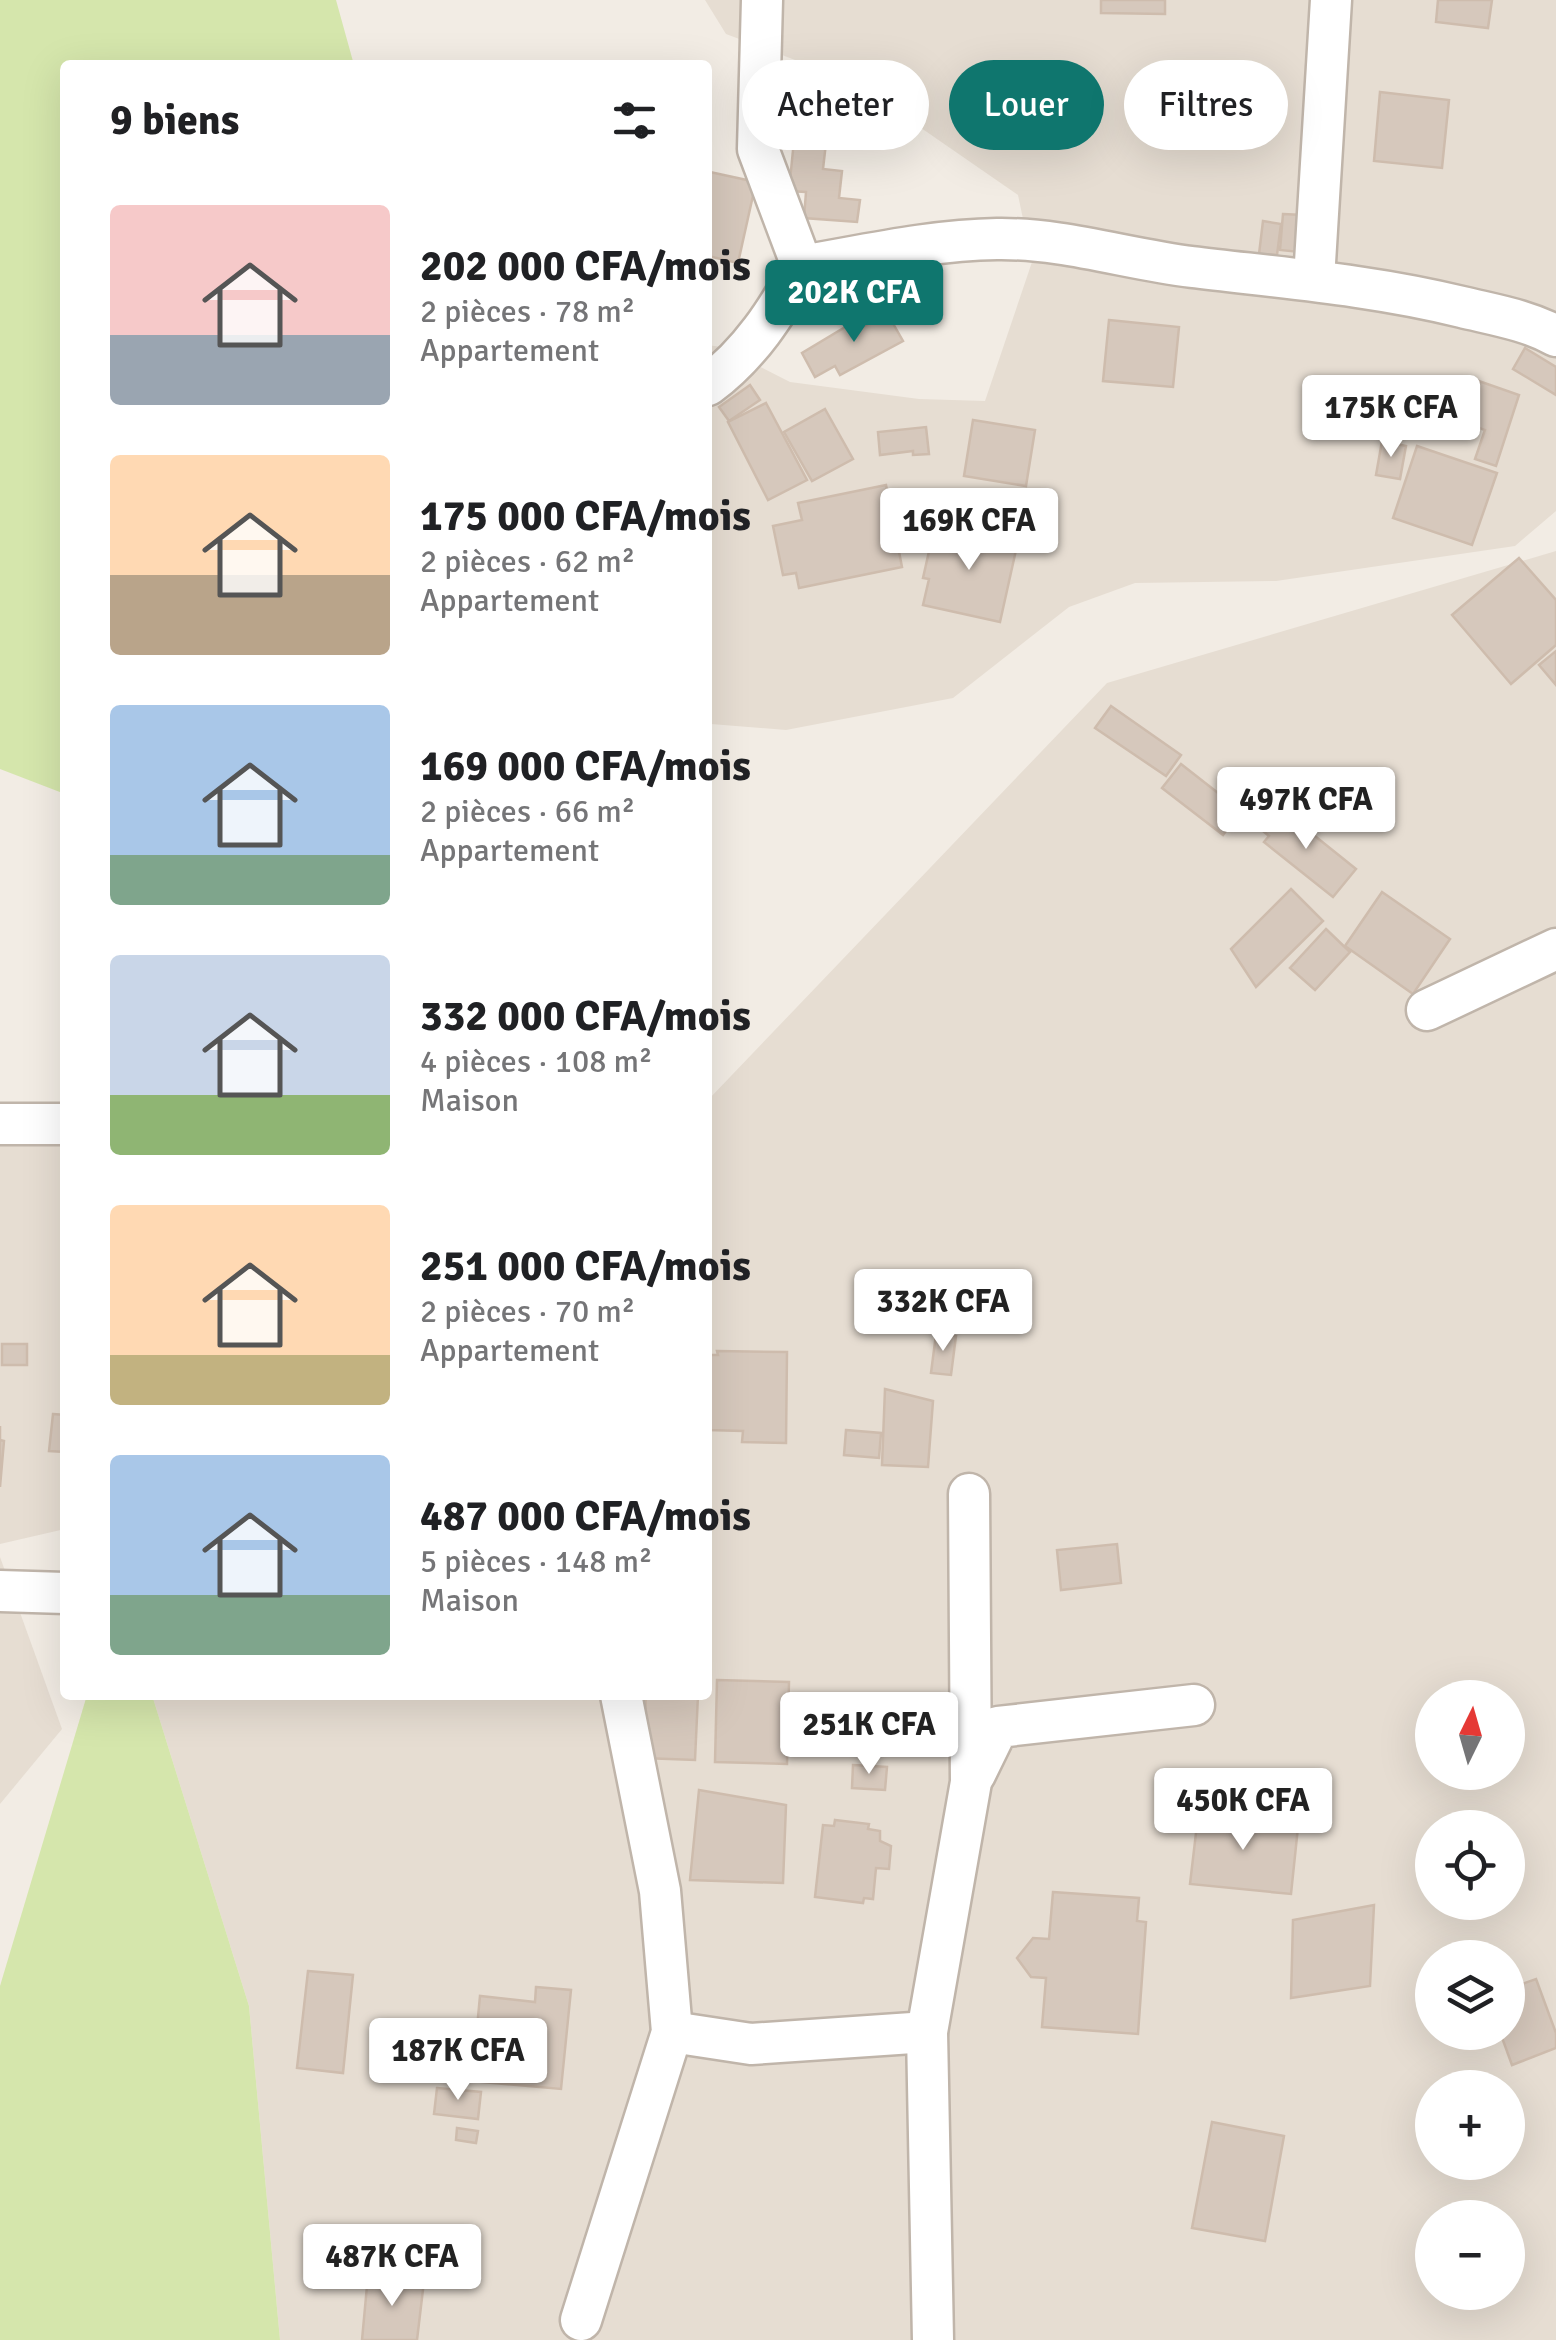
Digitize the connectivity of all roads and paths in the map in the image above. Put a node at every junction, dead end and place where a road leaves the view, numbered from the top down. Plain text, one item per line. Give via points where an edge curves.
1 (762, 0) edge
2 (1331, 0) edge
3 (802, 266) junction
4 (1314, 279) junction
5 (1556, 336) edge
6 (712, 382) edge
7 (1556, 949) edge
8 (1427, 1010) dead end
9 (0, 1124) edge
10 (60, 1124) edge
11 (969, 1494) dead end
12 (0, 1591) edge
13 (60, 1593) edge
14 (622, 1700) edge
15 (1194, 1705) dead end
16 (971, 1782) junction
17 (672, 2032) junction
18 (927, 2032) junction
19 (581, 2320) dead end
20 (933, 2340) edge

1 - 3 street via 758,149
2 - 4 street
3 - 4 street via 999,238
3 - 6 street via 776,315
4 - 5 street via 1413,295 1534,324
7 - 8 street
9 - 10 street
11 - 16 street
12 - 13 street
14 - 17 street via 660,1891
15 - 16 street via 998,1727
16 - 18 street
17 - 18 street via 751,2044
17 - 19 street
18 - 20 street

